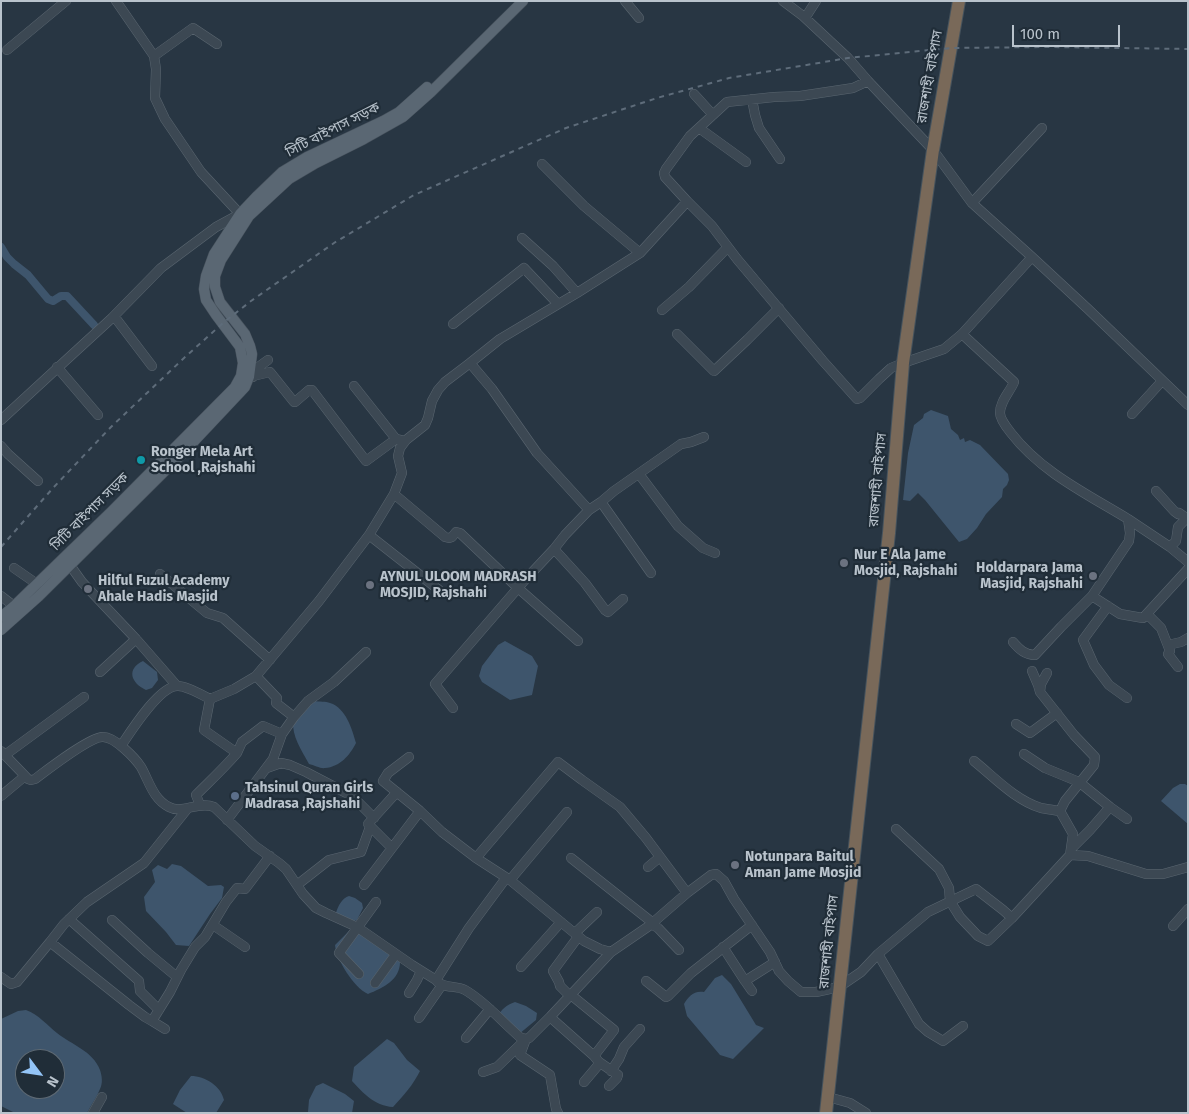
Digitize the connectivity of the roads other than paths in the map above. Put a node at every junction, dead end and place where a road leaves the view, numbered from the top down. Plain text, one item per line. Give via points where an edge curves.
1 (66, 1) edge
2 (116, 1) edge
3 (513, 1) edge
4 (523, 1) edge
5 (625, 1) edge
6 (783, 1) edge
7 (816, 1) edge
8 (959, 1) edge
9 (638, 18) dead end
10 (805, 18) junction
11 (218, 44) dead end
12 (7, 50) dead end
13 (154, 56) junction
14 (868, 81) junction
15 (694, 94) dead end
16 (752, 99) junction
17 (713, 115) junction
18 (699, 128) junction
19 (1042, 128) dead end
20 (933, 150) junction
21 (780, 159) dead end
22 (746, 162) dead end
23 (542, 164) dead end
24 (687, 201) junction
25 (972, 203) junction
26 (240, 214) junction
27 (522, 238) dead end
28 (728, 247) junction
29 (640, 253) junction
30 (1032, 257) junction
31 (577, 293) junction
32 (558, 304) junction
33 (779, 308) junction
34 (662, 310) dead end
35 (114, 316) junction
36 (453, 324) dead end
37 (677, 334) dead end
38 (962, 334) junction
39 (268, 360) dead end
40 (470, 363) junction
41 (903, 363) junction
42 (152, 366) dead end
43 (58, 367) junction
44 (251, 377) junction
45 (1162, 381) junction
46 (354, 386) dead end
47 (1188, 405) edge
48 (1132, 414) dead end
49 (98, 415) dead end
50 (1, 420) edge
51 (704, 437) dead end
52 (400, 440) junction
53 (1, 446) edge
54 (639, 474) junction
55 (38, 481) dead end
56 (1156, 491) dead end
57 (394, 494) junction
58 (601, 502) junction
59 (589, 510) junction
60 (1128, 518) junction
61 (1187, 519) edge
62 (369, 535) junction
63 (1170, 547) junction
64 (554, 549) junction
65 (715, 553) dead end
66 (66, 561) junction
67 (1188, 562) edge
68 (14, 568) dead end
69 (1188, 569) edge
70 (651, 573) dead end
71 (160, 574) dead end
72 (37, 584) junction
73 (518, 588) junction
74 (439, 590) dead end
75 (1, 596) edge
76 (1092, 596) junction
77 (623, 599) dead end
78 (14, 606) junction
79 (1108, 606) junction
80 (1147, 614) junction
81 (1, 617) edge
82 (1, 630) edge
83 (1188, 638) edge
84 (136, 639) junction
85 (578, 641) dead end
86 (1013, 642) dead end
87 (1168, 645) junction
88 (366, 652) dead end
89 (270, 660) junction
90 (1178, 666) dead end
91 (1032, 671) dead end
92 (100, 672) dead end
93 (1047, 674) dead end
94 (256, 676) junction
95 (178, 686) junction
96 (1040, 692) junction
97 (84, 697) dead end
98 (1127, 698) dead end
99 (210, 699) junction
100 (453, 708) dead end
101 (1057, 714) junction
102 (294, 716) junction
103 (1016, 724) dead end
104 (282, 734) junction
105 (121, 746) junction
106 (3, 752) edge
107 (236, 753) junction
108 (1024, 754) dead end
109 (410, 757) dead end
110 (974, 761) dead end
111 (266, 768) junction
112 (25, 776) junction
113 (1079, 782) junction
114 (397, 792) junction
115 (1, 796) edge
116 (200, 805) junction
117 (1110, 807) junction
118 (188, 808) junction
119 (420, 811) junction
120 (1060, 811) junction
121 (567, 812) dead end
122 (1127, 819) dead end
123 (227, 820) junction
124 (372, 823) junction
125 (896, 829) dead end
126 (392, 848) junction
127 (1071, 851) junction
128 (270, 856) junction
129 (660, 857) junction
130 (476, 858) junction
131 (571, 858) dead end
132 (648, 867) dead end
133 (1188, 867) edge
134 (508, 879) junction
135 (297, 885) junction
136 (364, 885) dead end
137 (687, 893) junction
138 (950, 901) junction
139 (376, 902) dead end
140 (1188, 909) edge
141 (597, 912) dead end
142 (1012, 918) junction
143 (69, 919) junction
144 (112, 920) dead end
145 (561, 922) junction
146 (652, 924) junction
147 (212, 925) junction
148 (752, 925) junction
149 (1173, 926) dead end
150 (357, 927) junction
151 (578, 936) junction
152 (50, 942) junction
153 (245, 947) dead end
154 (723, 947) junction
155 (679, 950) dead end
156 (611, 952) junction
157 (396, 954) junction
158 (878, 954) junction
159 (775, 962) junction
160 (521, 967) dead end
161 (421, 971) junction
162 (360, 974) dead end
163 (1, 977) edge
164 (177, 977) junction
165 (646, 981) dead end
166 (745, 981) junction
167 (376, 983) dead end
168 (439, 983) junction
169 (839, 987) junction
170 (752, 991) dead end
171 (408, 993) dead end
172 (571, 995) junction
173 (490, 1009) junction
174 (159, 1010) junction
175 (550, 1017) junction
176 (418, 1018) dead end
177 (152, 1022) junction
178 (962, 1026) dead end
179 (166, 1029) dead end
180 (640, 1029) dead end
181 (466, 1038) dead end
182 (526, 1039) junction
183 (597, 1060) junction
184 (611, 1070) junction
185 (483, 1072) dead end
186 (584, 1082) dead end
187 (610, 1086) dead end
188 (102, 1097) dead end
189 (828, 1097) junction
190 (93, 1113) edge
191 (558, 1113) edge
192 (826, 1113) edge
193 (866, 1113) edge

1 - 12 street
2 - 13 street
3 - 26 main road, সিটি বাইপাস সড়ক via 399,112 282,172
4 - 44 main road via 404,117 289,179 249,216 222,260 215,276 215,287 220,302 245,334 250,346
5 - 9 street
6 - 10 street
7 - 10 street
8 - 20 highway, রাজশাহী বাইপাস
10 - 14 street
11 - 13 street via 193,28
13 - 26 street via 155,98 165,119 202,172
14 - 16 street via 853,88
14 - 20 street
15 - 17 street
16 - 17 street via 727,102
16 - 21 street via 759,128
17 - 18 street
18 - 22 street
18 - 24 street via 664,173
19 - 25 street
20 - 25 street
20 - 41 highway, রাজশাহী বাইপাস
23 - 29 street via 579,201
24 - 28 street
24 - 29 street
25 - 30 street
26 - 35 street via 216,227 161,268
26 - 66 main road, সিটি বাইপাস সড়ক via 214,254 204,288 206,300 240,347 241,376 235,387
27 - 31 street
28 - 33 street
28 - 34 street
29 - 31 street
30 - 38 street
30 - 45 street
31 - 32 street
32 - 36 street via 524,268
32 - 40 street via 500,339
33 - 37 street via 714,371
33 - 41 street via 857,399 892,368
35 - 42 street
35 - 43 street
38 - 41 street via 944,350
38 - 60 street via 1014,382 1003,400 1000,414 1020,446 1060,479
39 - 44 street
40 - 52 street via 438,390 425,425
40 - 59 street via 538,453
41 - 169 highway, রাজশাহী বাইপাস via 889,533
43 - 49 street
43 - 50 street
44 - 52 street via 272,373 294,402 312,390 366,461
44 - 66 main road via 182,454
45 - 47 street
45 - 48 street
46 - 52 street
51 - 54 street via 682,444
52 - 57 street via 398,456 402,473
53 - 55 street
54 - 58 street
54 - 65 street via 678,526 703,548
56 - 61 street via 1174,511
57 - 62 street
57 - 73 street via 445,537 460,533
58 - 59 street
58 - 70 street
59 - 64 street
60 - 63 street
60 - 76 street via 1129,541
61 - 63 street via 1178,527 1176,541
62 - 74 street
62 - 89 street
63 - 67 street
64 - 73 street
64 - 77 street via 605,610 608,612
66 - 72 main road, সিটি বাইপাস সড়ক
66 - 82 main road via 38,597
66 - 84 street
68 - 72 street
69 - 80 street
71 - 89 street via 207,613 223,618
72 - 78 main road, সিটি বাইপাস সড়ক
73 - 85 street
73 - 100 street via 435,684
75 - 78 street
76 - 79 street
76 - 86 street via 1035,655 1022,651
78 - 81 main road, সিটি বাইপাস সড়ক
79 - 80 street via 1120,614 1143,618
79 - 98 street via 1083,640 1094,665 1109,685
80 - 87 street via 1161,628
83 - 87 street
84 - 92 street
84 - 95 street
87 - 90 street via 1168,654
88 - 102 street
89 - 94 street
91 - 96 street
93 - 96 street
94 - 99 street
94 - 102 street via 277,698 276,702
95 - 99 street
95 - 105 street via 165,690 140,717
96 - 101 street
97 - 106 street
99 - 107 street via 204,730
101 - 103 street via 1030,733
101 - 113 street via 1095,757 1094,766
102 - 104 street
104 - 107 street via 263,726 242,742
104 - 111 street via 274,759
105 - 112 street via 102,736 60,760 36,779
105 - 118 street via 140,766 159,799 171,809
106 - 112 street
107 - 116 street via 196,795
108 - 113 street via 1045,768
109 - 114 street via 388,773 383,781
110 - 120 street via 1027,802
111 - 123 street
111 - 124 street via 281,763 306,772 352,796
112 - 115 street
113 - 117 street
113 - 120 street
114 - 119 street
114 - 124 street
116 - 118 street
116 - 123 street via 214,807
117 - 122 street
117 - 127 street
118 - 143 street via 144,863
119 - 126 street
119 - 130 street
120 - 127 street via 1073,834
121 - 134 street
123 - 128 street
124 - 126 street
124 - 135 street via 361,852 329,860
125 - 138 street via 939,869 949,888
126 - 136 street
127 - 133 street via 1146,874 1163,874
127 - 142 street
128 - 135 street via 286,869
128 - 147 street via 245,889 237,888
129 - 130 street via 620,808 558,762
129 - 132 street
129 - 137 street
130 - 134 street
131 - 146 street
134 - 145 street
134 - 168 street via 469,928
135 - 150 street via 316,908
137 - 146 street
137 - 148 street via 716,874
138 - 142 street via 976,889
138 - 142 street via 978,936 988,941
138 - 158 street via 928,912
139 - 150 street
140 - 149 street
141 - 151 street via 578,931
143 - 152 street
143 - 174 street via 139,981 140,991
144 - 164 street
145 - 151 street
145 - 160 street
146 - 155 street
146 - 156 street
147 - 153 street
147 - 164 street
148 - 154 street
148 - 159 street
150 - 157 street
150 - 162 street via 339,953
151 - 156 street
151 - 172 street via 553,971 560,986
152 - 163 street via 17,982 11,984
152 - 177 street
154 - 165 street via 666,997
154 - 166 street
156 - 172 street
157 - 161 street
157 - 167 street
158 - 169 street via 861,972
158 - 178 street via 919,1024 928,1032 943,1041
159 - 166 street
159 - 169 street via 788,981 801,992
161 - 168 street
161 - 171 street
164 - 174 street
166 - 170 street
168 - 173 street via 463,989
168 - 176 street
169 - 189 highway, রাজশাহী বাইপাস
172 - 175 street
172 - 183 street via 614,1030
173 - 181 street
173 - 182 street
174 - 177 street
175 - 182 street
175 - 183 street
177 - 179 street
180 - 184 street via 624,1047
182 - 185 street via 497,1067
182 - 191 street via 520,1055 550,1075
183 - 184 street
183 - 186 street
184 - 187 street via 618,1078
188 - 190 street
189 - 192 highway, রাজশাহী বাইপাস
189 - 193 street via 850,1102

